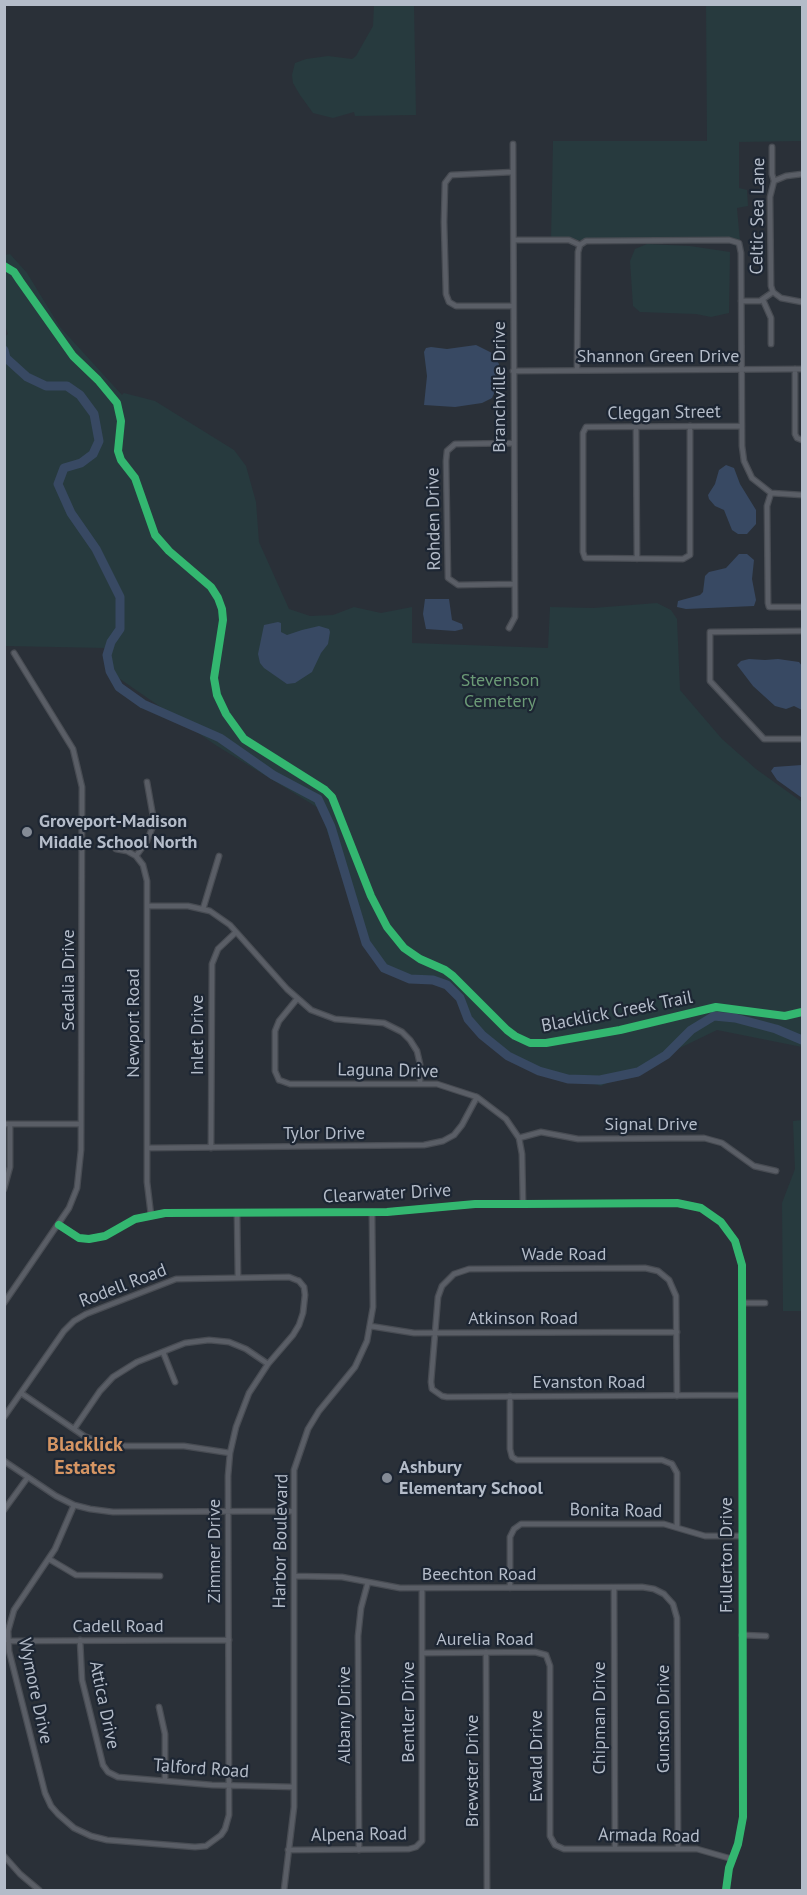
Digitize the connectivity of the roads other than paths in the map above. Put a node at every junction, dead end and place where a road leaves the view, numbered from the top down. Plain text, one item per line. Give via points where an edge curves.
1 (513, 144) dead end
2 (772, 147) dead end
3 (513, 172) junction
4 (802, 174) edge
5 (774, 181) junction
6 (514, 240) junction
7 (580, 245) junction
8 (772, 289) junction
9 (763, 300) junction
10 (741, 301) junction
11 (802, 302) edge
12 (513, 306) junction
13 (771, 344) dead end
14 (795, 369) junction
15 (802, 369) edge
16 (578, 370) junction
17 (741, 370) junction
18 (513, 371) junction
19 (690, 426) junction
20 (742, 426) junction
21 (636, 427) junction
22 (802, 440) edge
23 (514, 443) junction
24 (771, 493) junction
25 (802, 495) edge
26 (637, 559) junction
27 (514, 584) junction
28 (802, 607) edge
29 (509, 628) dead end
30 (802, 631) edge
31 (14, 653) dead end
32 (802, 739) edge
33 (147, 782) dead end
34 (116, 849) dead end
35 (136, 856) junction
36 (219, 856) dead end
37 (147, 906) junction
38 (203, 909) junction
39 (236, 932) junction
40 (297, 999) junction
41 (279, 1080) junction
42 (420, 1083) junction
43 (274, 1085) dead end
44 (477, 1097) junction
45 (7, 1124) edge
46 (81, 1124) junction
47 (519, 1138) junction
48 (147, 1148) junction
49 (211, 1148) junction
50 (776, 1171) dead end
51 (4, 1189) edge
52 (522, 1204) junction
53 (372, 1212) junction
54 (237, 1213) junction
55 (152, 1215) junction
56 (721, 1222) joint
57 (59, 1225) junction
58 (303, 1276) dead end
59 (238, 1278) junction
60 (299, 1281) junction
61 (4, 1303) edge
62 (742, 1303) junction
63 (765, 1303) dead end
64 (370, 1326) junction
65 (677, 1332) junction
66 (435, 1333) junction
67 (163, 1352) junction
68 (268, 1364) junction
69 (175, 1382) dead end
70 (21, 1393) junction
71 (435, 1393) junction
72 (742, 1395) junction
73 (430, 1396) dead end
74 (510, 1396) junction
75 (677, 1396) junction
76 (4, 1417) edge
77 (74, 1429) junction
78 (230, 1453) junction
79 (677, 1458) dead end
80 (4, 1461) edge
81 (672, 1464) junction
82 (27, 1477) junction
83 (74, 1505) junction
84 (4, 1510) edge
85 (228, 1511) junction
86 (293, 1511) junction
87 (508, 1524) dead end
88 (677, 1526) junction
89 (514, 1529) junction
90 (742, 1536) junction
91 (48, 1559) junction
92 (160, 1576) dead end
93 (294, 1576) junction
94 (368, 1582) junction
95 (510, 1588) junction
96 (614, 1588) junction
97 (422, 1589) junction
98 (664, 1594) joint
99 (742, 1635) junction
100 (766, 1636) dead end
101 (80, 1640) junction
102 (228, 1640) junction
103 (8, 1641) junction
104 (486, 1652) junction
105 (423, 1653) junction
106 (547, 1654) joint
107 (159, 1707) dead end
108 (106, 1774) joint
109 (165, 1781) junction
110 (229, 1786) junction
111 (294, 1787) junction
112 (423, 1835) joint
113 (217, 1840) joint
114 (555, 1845) junction
115 (615, 1848) junction
116 (678, 1848) junction
117 (288, 1850) junction
118 (359, 1850) junction
119 (549, 1850) dead end
120 (4, 1856) edge
121 (732, 1860) junction
122 (39, 1890) edge
123 (284, 1890) edge
124 (487, 1890) edge
125 (726, 1890) edge

1 - 3 street, Branchville Drive
2 - 5 street, Celtic Sea Lane
3 - 6 street, Branchville Drive
3 - 12 street via 457,173 447,178 444,222 446,297 451,304
4 - 5 street
5 - 8 street, Celtic Sea Lane via 770,197
6 - 7 street via 569,240
6 - 12 street, Branchville Drive
7 - 10 street via 586,241 739,243
7 - 16 street
8 - 9 street
8 - 11 street via 784,300
9 - 10 street
9 - 13 street via 771,318
10 - 17 street
12 - 18 street, Branchville Drive
14 - 15 street, Shannon Green Drive
14 - 17 street, Shannon Green Drive
14 - 22 street via 795,434
16 - 17 street, Shannon Green Drive
16 - 18 street, Shannon Green Drive
17 - 20 street
18 - 23 street, Branchville Drive
19 - 20 street, Cleggan Street
19 - 21 street, Cleggan Street
19 - 26 street via 690,555 683,559
20 - 24 street via 746,467 755,482
21 - 26 street
21 - 26 street, Cleggan Street via 586,428 583,433 583,556 587,560
23 - 27 street, Branchville Drive
23 - 27 street, Rohden Drive via 458,444 447,451 447,577 458,585
24 - 25 street
24 - 28 street via 767,506 769,607
27 - 29 street, Branchville Drive via 515,617
30 - 32 street via 710,632 710,681 764,739
31 - 46 street, Sedalia Drive via 74,749 82,787
33 - 35 street via 153,826
34 - 35 street
35 - 37 street, Newport Road via 145,870
36 - 38 street
37 - 38 street
37 - 48 street, Newport Road
38 - 39 street via 223,919
39 - 40 street
39 - 49 street, Inlet Drive via 218,949 212,964
40 - 41 street via 275,1031 275,1071
40 - 42 street via 328,1017 375,1021 402,1032 417,1051
41 - 42 street, Laguna Drive via 290,1084
41 - 43 street
42 - 44 street, Laguna Drive via 446,1086
44 - 47 street, Laguna Drive via 506,1119
44 - 49 street, Tylor Drive via 454,1135 424,1145
45 - 46 street
45 - 51 street via 10,1167
46 - 57 street, Sedalia Drive via 77,1188
47 - 50 street, Signal Drive via 545,1132 578,1139 704,1138 722,1143 754,1166
47 - 52 street
48 - 49 street, Tylor Drive
48 - 55 street, Newport Road
52 - 53 street, Clearwater Drive
52 - 56 street, Clearwater Drive via 677,1203 701,1208
53 - 54 street, Clearwater Drive
53 - 64 street, Harbor Boulevard
54 - 55 street, Clearwater Drive
54 - 59 street
55 - 57 street, Clearwater Drive via 90,1239 79,1238
56 - 62 street, Fullerton Drive via 732,1235 740,1256
57 - 61 street, Sedalia Drive
58 - 60 street
59 - 60 street, Rodell Road via 289,1277
59 - 70 street, Rodell Road via 176,1279 80,1317 64,1331
60 - 68 street, Zimmer Drive via 305,1294 301,1319 293,1335
62 - 63 street
62 - 72 street, Fullerton Drive
64 - 66 street, Atkinson Road
64 - 86 street, Harbor Boulevard via 355,1367 308,1429 294,1470
65 - 66 street, Atkinson Road
65 - 66 street, Wade Road via 673,1287 662,1274 645,1268 459,1271 439,1292
65 - 75 street
66 - 71 street via 431,1382
67 - 68 street via 197,1341 221,1341 246,1349
67 - 69 street
67 - 77 street via 128,1366 113,1377
68 - 78 street, Zimmer Drive via 242,1409
70 - 76 street, Rodell Road
70 - 77 street
71 - 73 street
71 - 74 street, Evanston Road via 447,1397
72 - 75 street, Evanston Road
72 - 90 street, Fullerton Drive
74 - 75 street, Evanston Road
74 - 81 street via 511,1459 662,1460
77 - 78 street via 90,1439 112,1445 184,1446
78 - 85 street, Zimmer Drive
79 - 81 street
80 - 82 street
81 - 88 street via 677,1473
82 - 83 street
82 - 84 street
83 - 85 street via 113,1512
83 - 91 street, Wymore Drive
85 - 86 street
85 - 102 street, Zimmer Drive
86 - 93 street, Harbor Boulevard
87 - 89 street
88 - 89 street, Bonita Road via 521,1524
88 - 90 street, Bonita Road via 710,1537
89 - 95 street via 510,1542
90 - 99 street, Fullerton Drive
91 - 92 street via 76,1575
91 - 103 street, Wymore Drive via 14,1610
93 - 94 street, Beechton Road via 342,1576
93 - 111 street, Harbor Boulevard
94 - 97 street, Beechton Road
94 - 118 street, Albany Drive via 358,1636
95 - 96 street, Beechton Road
95 - 97 street, Beechton Road
96 - 98 street, Beechton Road via 648,1588
96 - 115 street, Chipman Drive
97 - 105 street, Bentler Drive
98 - 116 street, Gunston Drive via 677,1618
99 - 100 street
99 - 121 street, Fullerton Drive via 743,1817
101 - 102 street, Cadell Road
101 - 103 street, Cadell Road
101 - 108 street, Attica Drive via 81,1674
102 - 110 street, Zimmer Drive
103 - 113 street, Wymore Drive via 41,1784 51,1806 65,1820 85,1834 108,1840 195,1847
104 - 105 street, Aurelia Road
104 - 106 street, Aurelia Road
104 - 124 street, Brewster Drive
105 - 112 street, Bentler Drive
106 - 114 street, Ewald Drive via 550,1836
107 - 109 street via 165,1734
108 - 109 street, Talford Road
109 - 110 street, Talford Road
110 - 111 street, Talford Road
110 - 113 street, Zimmer Drive via 228,1822
111 - 117 street, Harbor Boulevard
112 - 118 street, Alpena Road via 420,1848
114 - 115 street, Armada Road via 564,1849
114 - 119 street
115 - 116 street, Armada Road
116 - 121 street, Armada Road via 706,1850
117 - 118 street, Alpena Road
117 - 123 street, Harbor Boulevard
120 - 122 street
121 - 125 street, Fullerton Drive

